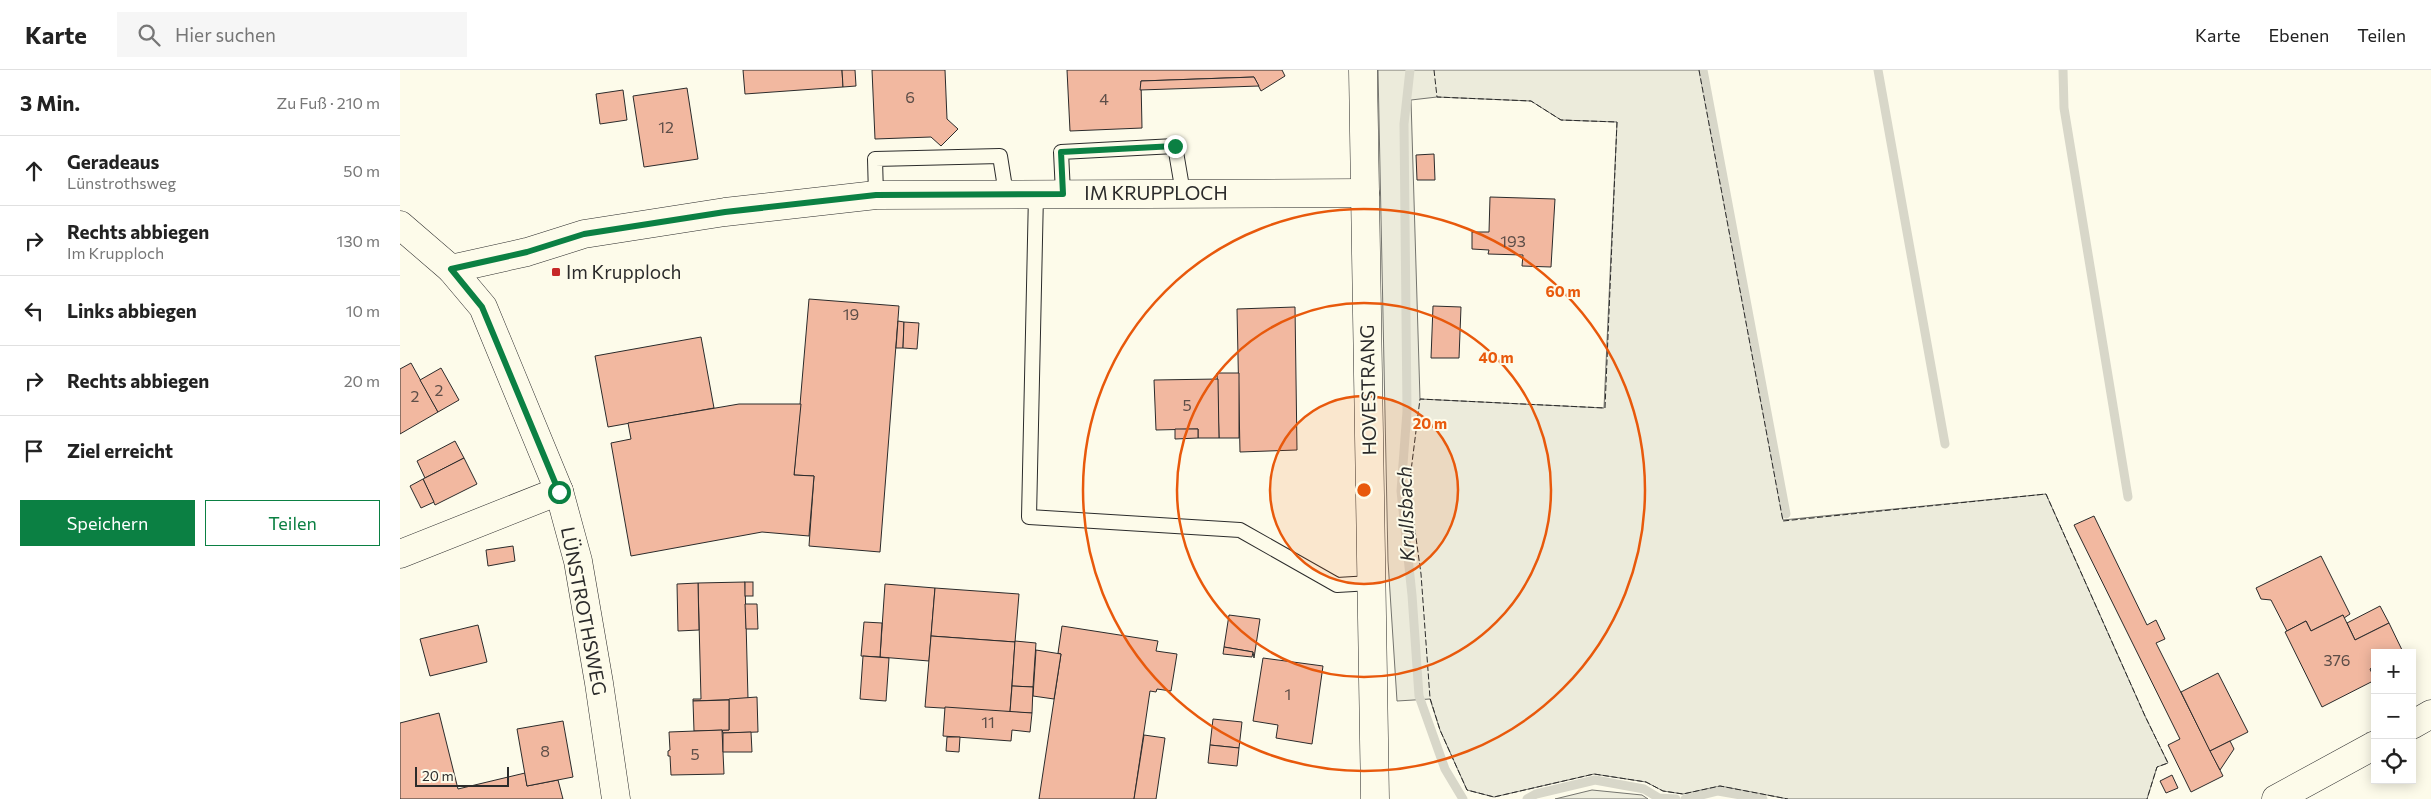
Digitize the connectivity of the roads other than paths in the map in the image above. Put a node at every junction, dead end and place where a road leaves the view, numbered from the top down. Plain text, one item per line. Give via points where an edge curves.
1 (1363, 70) edge
2 (1183, 192) junction
3 (1365, 193) junction
4 (1006, 194) junction
5 (1036, 194) junction
6 (1063, 194) junction
7 (876, 195) junction
8 (400, 225) edge
9 (451, 269) junction
10 (559, 492) junction
11 (400, 554) edge
12 (1370, 583) junction
13 (2431, 714) edge
14 (2416, 723) edge
15 (2371, 747) edge
16 (616, 799) edge
17 (1376, 799) edge
18 (2276, 799) edge

1 - 3 street, HOVESTRANG
2 - 3 street, IM KRUPPLOCH
2 - 6 street, IM KRUPPLOCH
2 - 6 lane via 1175,146 1061,152
3 - 12 street, HOVESTRANG
4 - 5 street, IM KRUPPLOCH
4 - 7 street, IM KRUPPLOCH
4 - 7 lane via 1000,156 875,159
5 - 6 street, IM KRUPPLOCH
5 - 12 lane via 1029,516 1240,530 1337,585
7 - 9 street, IM KRUPPLOCH via 725,212 584,234 527,252
8 - 9 street
9 - 10 street, LÜNSTROTHSWEG via 482,307
10 - 11 street
10 - 16 street, LÜNSTROTHSWEG via 578,561
12 - 17 street, HOVESTRANG
13 - 14 street
15 - 18 street

